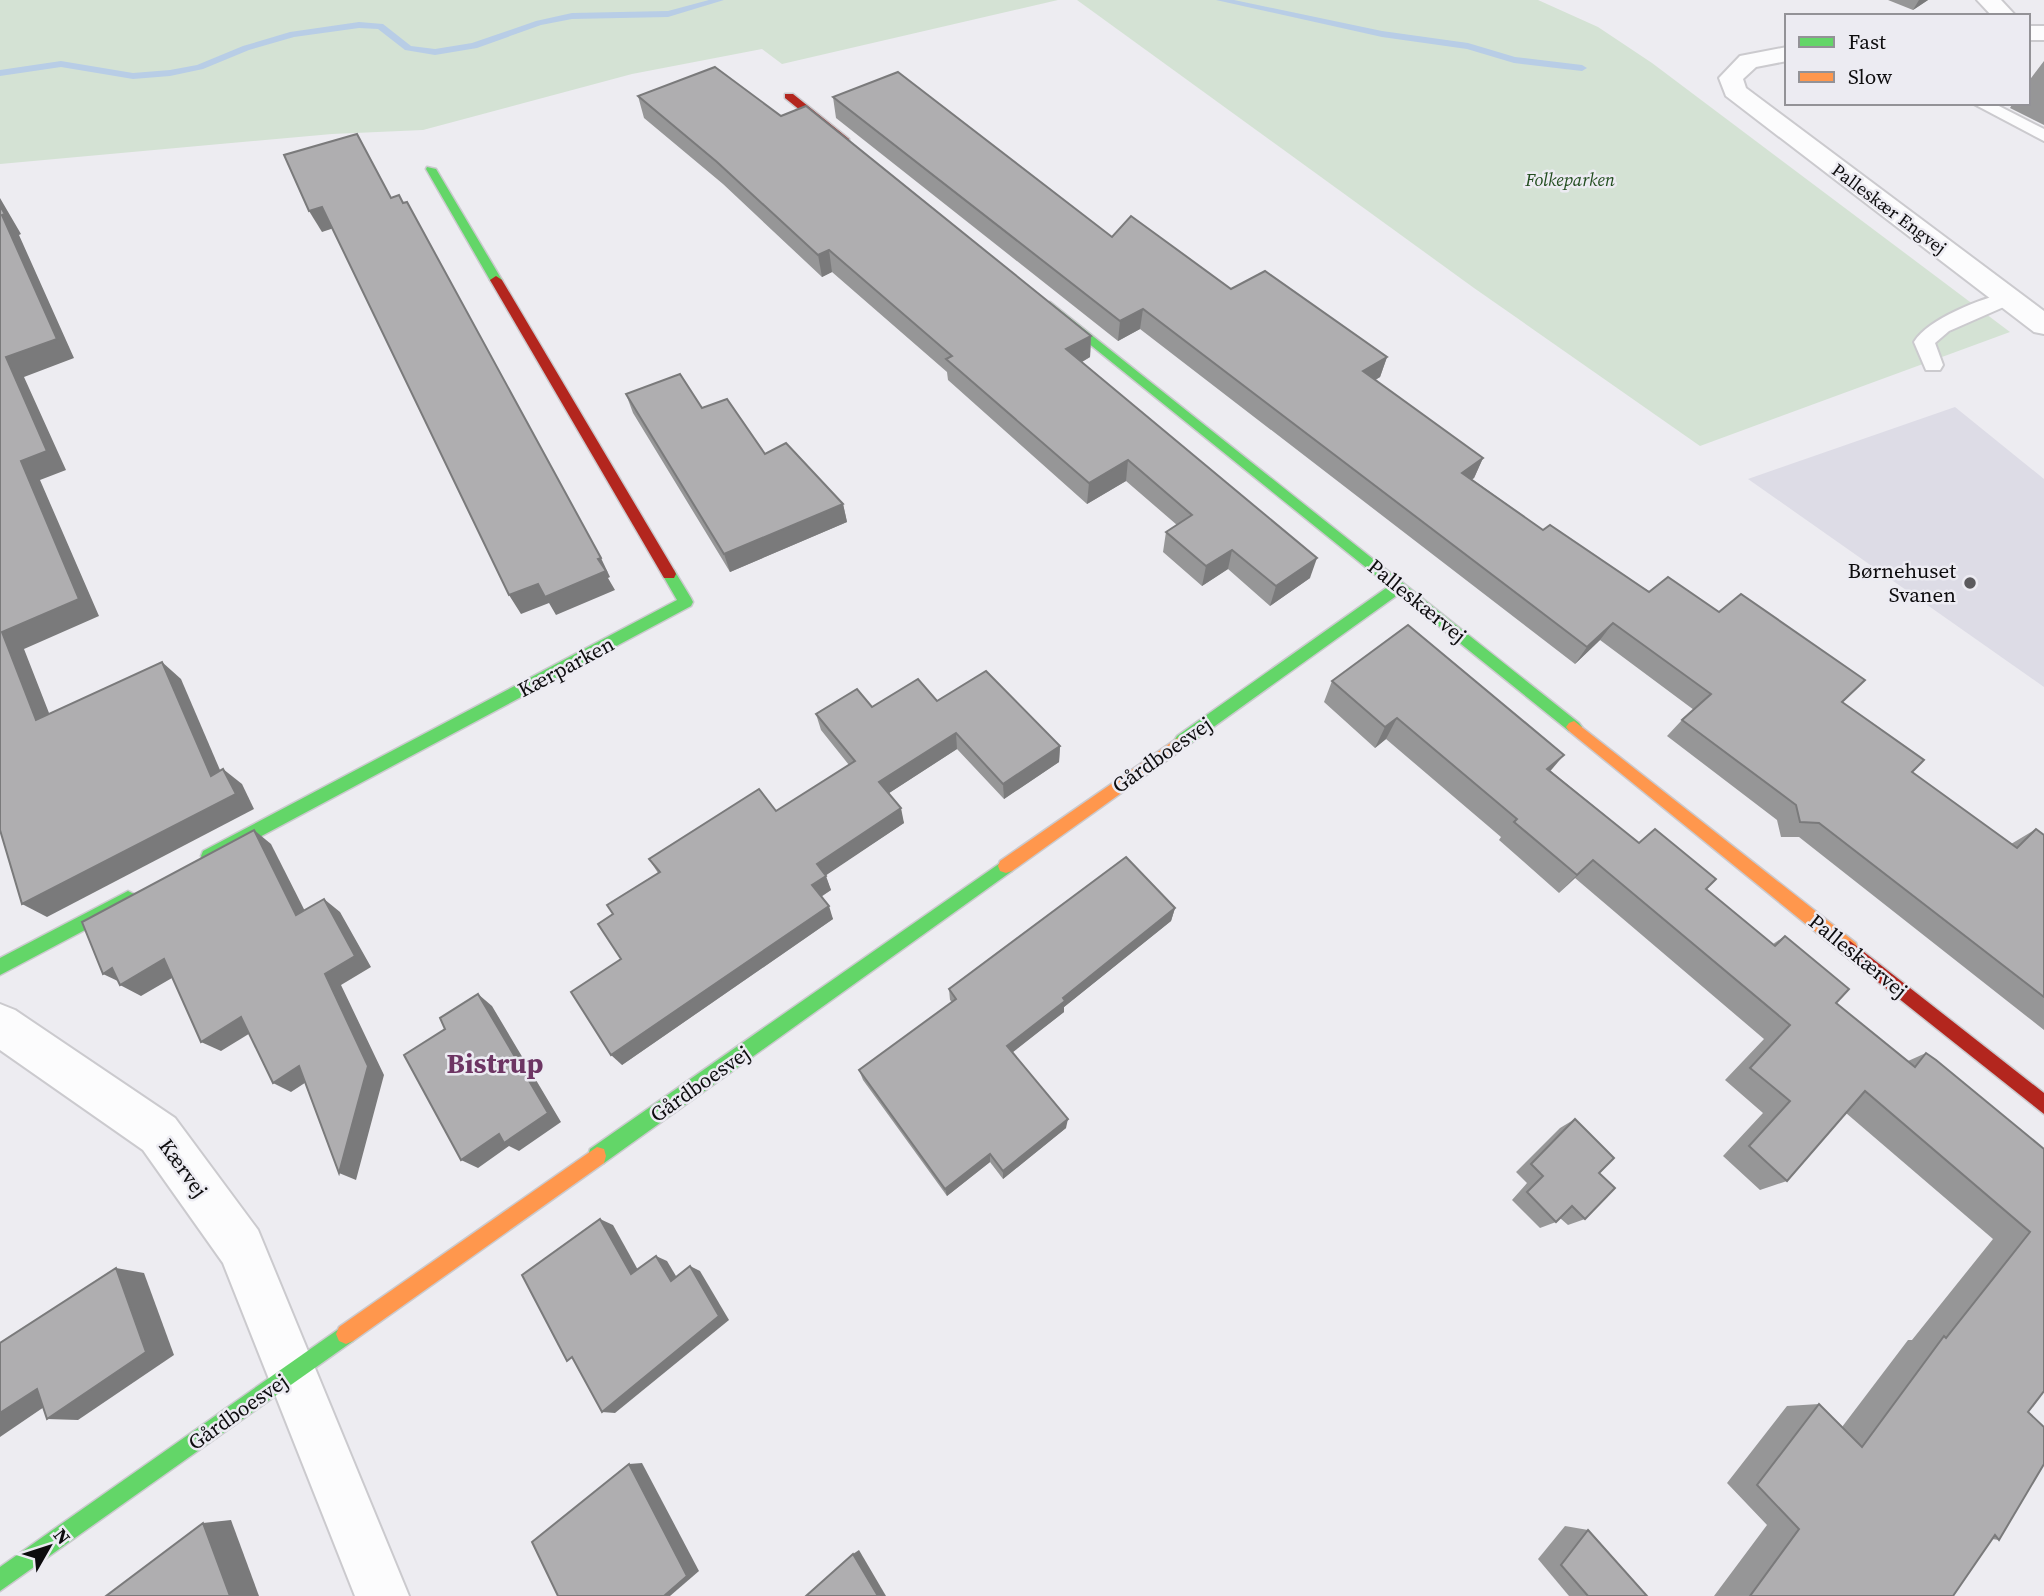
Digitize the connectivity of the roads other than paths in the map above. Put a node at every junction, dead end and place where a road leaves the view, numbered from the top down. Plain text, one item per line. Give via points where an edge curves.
1 (1988, 0) edge
2 (2003, 14) edge
3 (1785, 54) edge
4 (789, 96) dead end
5 (1984, 105) edge
6 (2044, 136) edge
7 (855, 148) edge
8 (430, 169) dead end
9 (1040, 298) edge
10 (2008, 298) junction
11 (2044, 325) edge
12 (1933, 365) dead end
13 (1399, 587) junction
14 (196, 863) edge
15 (147, 889) edge
16 (0, 967) edge
17 (0, 1025) edge
18 (2044, 1105) edge
19 (291, 1374) junction
20 (0, 1580) edge
21 (382, 1596) edge

1 - 2 street
3 - 10 street, Palleskær Engvej via 1748,61 1731,78 1734,91
4 - 7 street
5 - 6 lane
8 - 14 street, Kærparken via 686,603
9 - 13 street, Palleskærvej
10 - 11 street, Palleskær Engvej
10 - 12 lane via 1942,326 1924,342
13 - 18 street, Palleskærvej
13 - 19 street, Gårdboesvej
15 - 16 street
17 - 19 street, Kærvej via 159,1134 241,1247
19 - 20 street, Gårdboesvej
19 - 21 street, Kærvej

